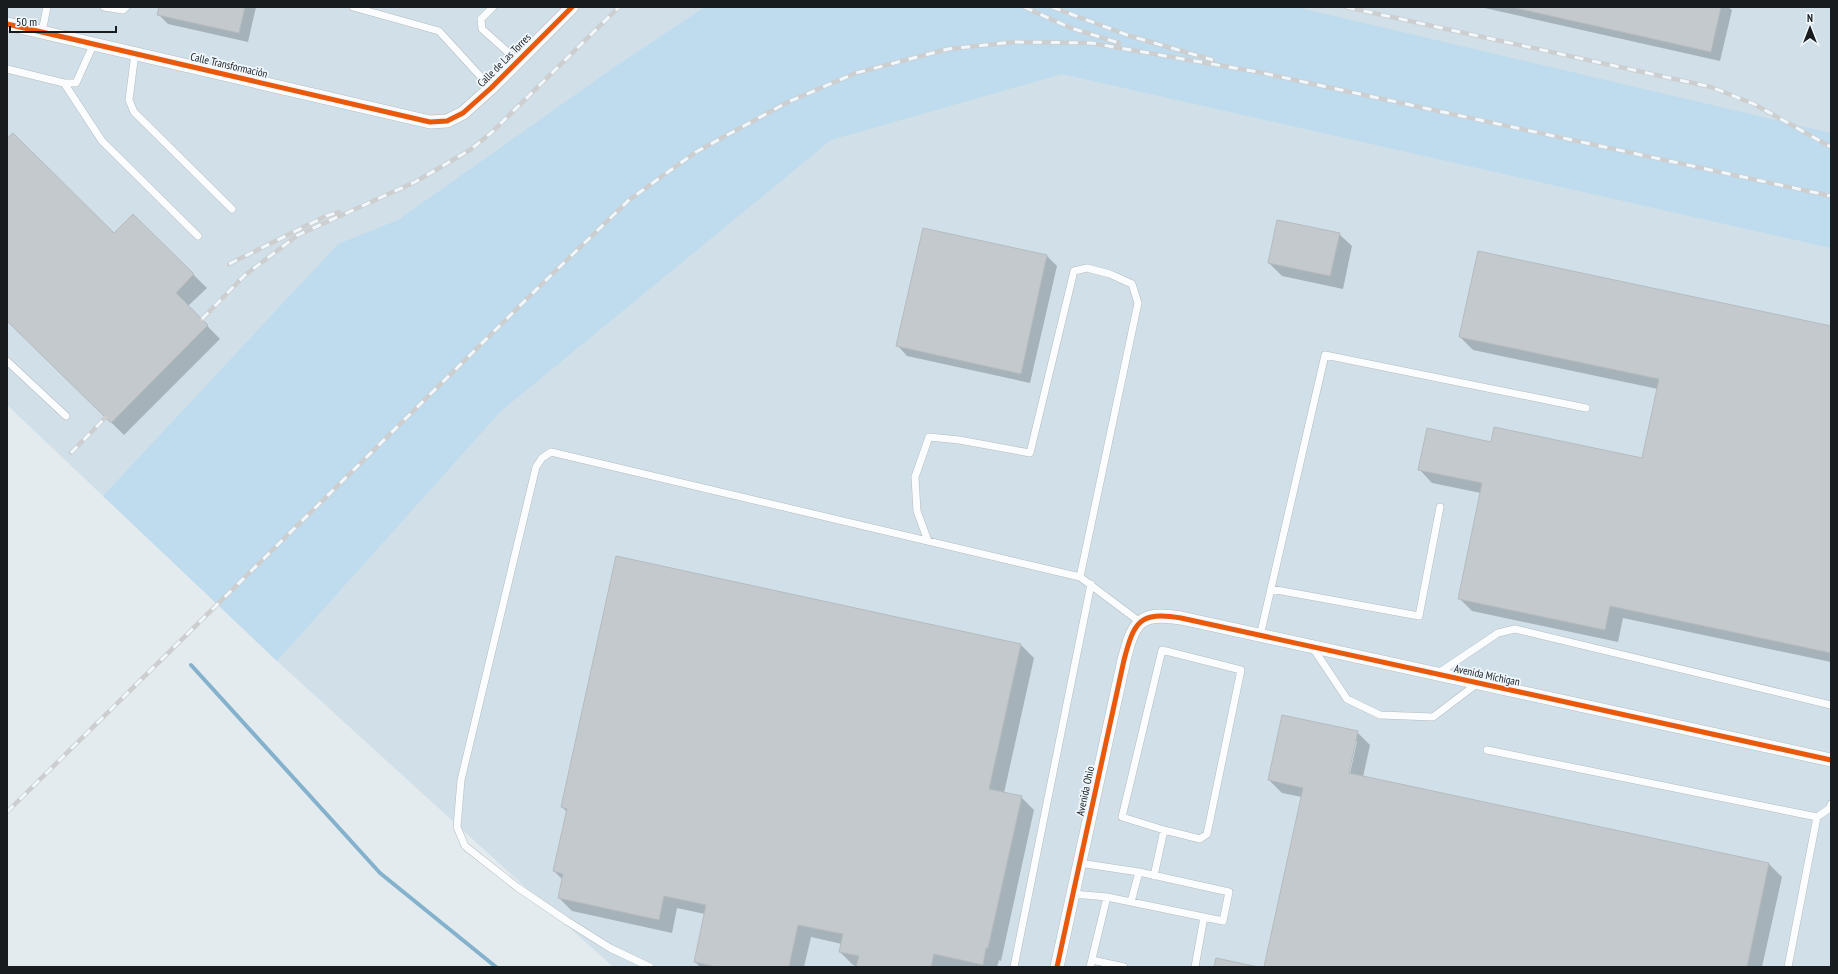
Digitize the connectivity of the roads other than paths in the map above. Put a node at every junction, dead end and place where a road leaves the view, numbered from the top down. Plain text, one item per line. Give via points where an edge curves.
1 (47, 7) edge
2 (104, 7) edge
3 (126, 7) edge
4 (353, 7) edge
5 (493, 7) edge
6 (572, 7) edge
7 (7, 24) edge
8 (42, 32) junction
9 (94, 43) junction
10 (135, 53) junction
11 (518, 61) junction
12 (7, 69) edge
13 (64, 83) junction
14 (491, 88) junction
15 (447, 121) joint
16 (232, 209) dead end
17 (198, 236) dead end
18 (7, 361) edge
19 (1586, 408) dead end
20 (66, 416) dead end
21 (1440, 507) dead end
22 (928, 541) junction
23 (1080, 577) junction
24 (1091, 584) junction
25 (1271, 589) junction
26 (1140, 622) junction
27 (1260, 636) junction
28 (1313, 648) junction
29 (1437, 674) junction
30 (1478, 684) junction
31 (1831, 705) edge
32 (1487, 750) dead end
33 (1831, 760) edge
34 (1831, 804) edge
35 (1817, 817) junction
36 (1164, 830) junction
37 (1079, 863) junction
38 (1139, 872) junction
39 (1154, 876) junction
40 (1073, 894) junction
41 (1107, 897) junction
42 (1131, 902) junction
43 (1204, 917) junction
44 (1091, 963) edge
45 (650, 967) edge
46 (1014, 967) edge
47 (1057, 967) edge
48 (1124, 967) edge
49 (1195, 967) edge
50 (1788, 967) edge

1 - 8 lane
2 - 3 lane via 123,10
4 - 14 lane via 439,31
5 - 11 lane via 481,19 482,29
6 - 11 street, Calle de Las Torres
7 - 8 street, Calle Transformación
8 - 9 street, Calle Transformación
9 - 10 street, Calle Transformación
9 - 13 lane via 76,83
10 - 15 street, Calle Transformación via 430,122
10 - 16 lane via 129,100 134,112
11 - 14 street, Calle de Las Torres
12 - 13 lane
13 - 17 lane via 102,141
14 - 15 street, Calle de Las Torres via 463,113
18 - 20 lane
19 - 25 lane via 1325,355
21 - 25 lane via 1419,616
22 - 23 lane
22 - 23 lane via 917,511 915,477 929,437 1030,453 1074,271 1087,268 1110,274 1132,284 1138,302
22 - 45 lane via 551,452 542,458 536,467 461,780 457,827 466,846 517,887 610,948
23 - 24 lane
24 - 26 lane
24 - 46 lane
25 - 27 lane
26 - 27 street, Avenida Míchigan via 1147,618 1166,616
26 - 37 street, Avenida Ohio via 1129,638
27 - 28 street, Avenida Míchigan
28 - 29 street, Avenida Míchigan
28 - 30 lane via 1347,699 1380,714 1433,717
29 - 30 street, Avenida Míchigan
29 - 31 lane via 1498,633 1515,629
30 - 33 street, Avenida Míchigan
32 - 35 lane
34 - 35 lane via 1830,808
35 - 50 lane
36 - 36 lane via 1122,817 1162,650 1241,670 1207,834 1200,839
36 - 39 lane
37 - 38 lane
37 - 40 street, Avenida Ohio
38 - 39 lane
38 - 42 lane
39 - 43 lane via 1229,892 1223,921
40 - 41 lane
40 - 47 street, Avenida Ohio
41 - 42 lane
41 - 44 lane
42 - 43 lane
43 - 49 lane
44 - 48 lane

